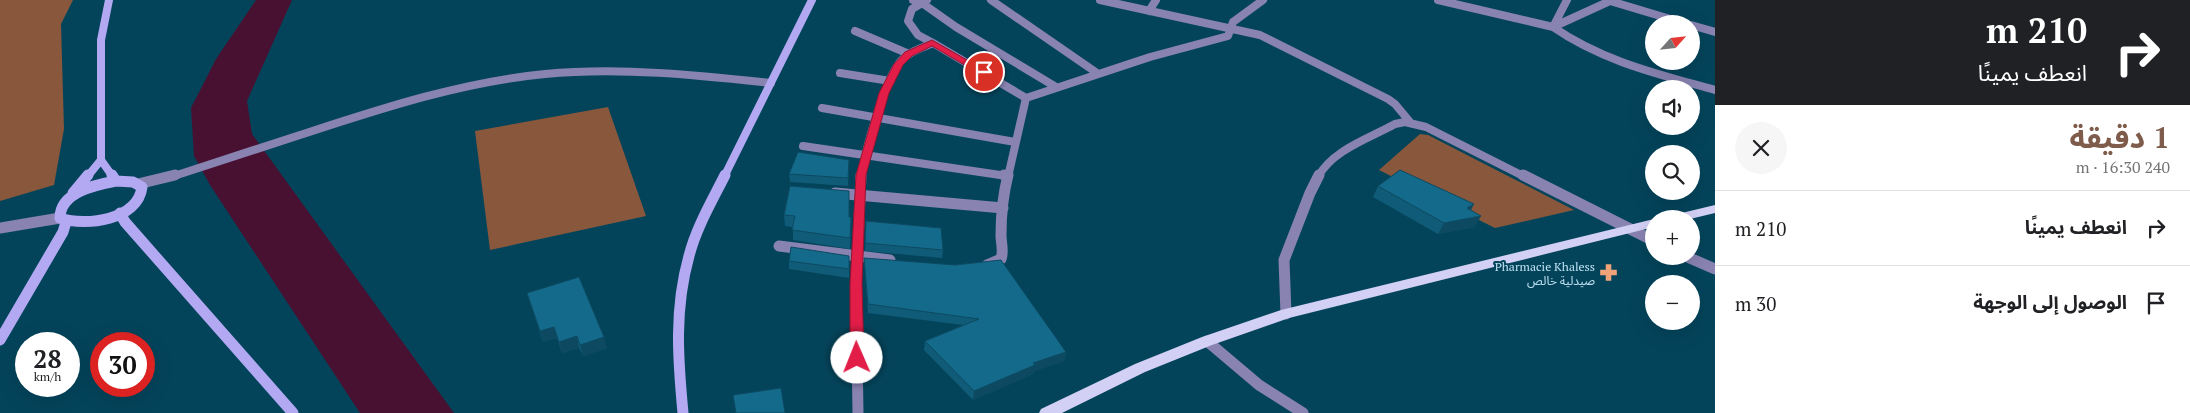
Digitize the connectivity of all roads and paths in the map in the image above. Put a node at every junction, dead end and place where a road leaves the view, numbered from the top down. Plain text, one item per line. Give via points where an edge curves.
1 (109, 0) edge
2 (812, 0) edge
3 (991, 0) edge
4 (1100, 0) edge
5 (1156, 0) edge
6 (1264, 0) edge
7 (1438, 0) edge
8 (1567, 0) edge
9 (920, 1) edge
10 (1611, 1) edge
11 (1149, 10) junction
12 (1657, 15) edge
13 (1552, 27) junction
14 (1230, 28) junction
15 (1700, 28) edge
16 (854, 31) dead end
17 (1715, 32) edge
18 (932, 43) junction
19 (909, 54) junction
20 (840, 73) dead end
21 (1097, 74) junction
22 (890, 81) junction
23 (772, 83) junction
24 (1056, 87) junction
25 (1715, 90) edge
26 (1026, 98) junction
27 (822, 108) dead end
28 (877, 117) junction
29 (1410, 122) junction
30 (1015, 142) junction
31 (803, 146) dead end
32 (866, 155) junction
33 (101, 160) junction
34 (1007, 176) junction
35 (116, 181) junction
36 (140, 188) junction
37 (824, 192) edge
38 (860, 196) junction
39 (68, 200) junction
40 (1003, 208) junction
41 (1715, 209) edge
42 (120, 213) junction
43 (1700, 213) edge
44 (63, 220) junction
45 (1645, 225) edge
46 (0, 228) edge
47 (1628, 229) junction
48 (1645, 237) edge
49 (779, 246) dead end
50 (857, 256) junction
51 (896, 261) edge
52 (1700, 262) edge
53 (976, 266) edge
54 (1715, 269) edge
55 (1286, 314) junction
56 (0, 340) edge
57 (1207, 341) junction
58 (293, 413) edge
59 (684, 413) edge
60 (858, 413) edge
61 (1047, 413) edge
62 (1303, 413) edge

1 - 33 street via 101,40
2 - 23 street
3 - 21 street
4 - 11 street
5 - 11 street
6 - 14 street via 1233,22
7 - 13 street
8 - 13 street
9 - 18 street via 912,9 908,21 922,39
9 - 24 street
10 - 12 street
10 - 13 street
11 - 14 street
13 - 25 street via 1596,53
14 - 21 street via 1228,36
14 - 29 street via 1260,35 1388,99
15 - 17 street
16 - 19 street
18 - 19 street
18 - 26 street
19 - 22 street
20 - 22 street
21 - 24 street
22 - 28 street
23 - 36 street via 598,71 491,82 417,98
23 - 59 street via 705,215 689,255 679,300 677,353
24 - 26 street
26 - 30 street
27 - 28 street
28 - 30 street
28 - 32 street
29 - 47 street via 1426,127
29 - 55 street via 1395,124 1340,154 1324,168 1310,193 1284,260
30 - 34 street
31 - 32 street
32 - 34 street
32 - 38 street
33 - 35 street
33 - 39 street
34 - 40 street
35 - 36 street via 129,181
35 - 39 street via 90,188
36 - 42 street via 136,202
37 - 38 street
38 - 40 street
38 - 50 street
39 - 44 street via 58,213
40 - 53 street via 1001,259 996,263
41 - 43 main road
42 - 44 street via 85,223
42 - 58 street
44 - 46 street
44 - 56 street via 63,232
45 - 47 main road
47 - 48 street
47 - 55 main road
49 - 50 street
50 - 51 street
50 - 60 street
52 - 54 street
55 - 57 main road
57 - 61 main road via 1140,368
57 - 62 street via 1259,385

